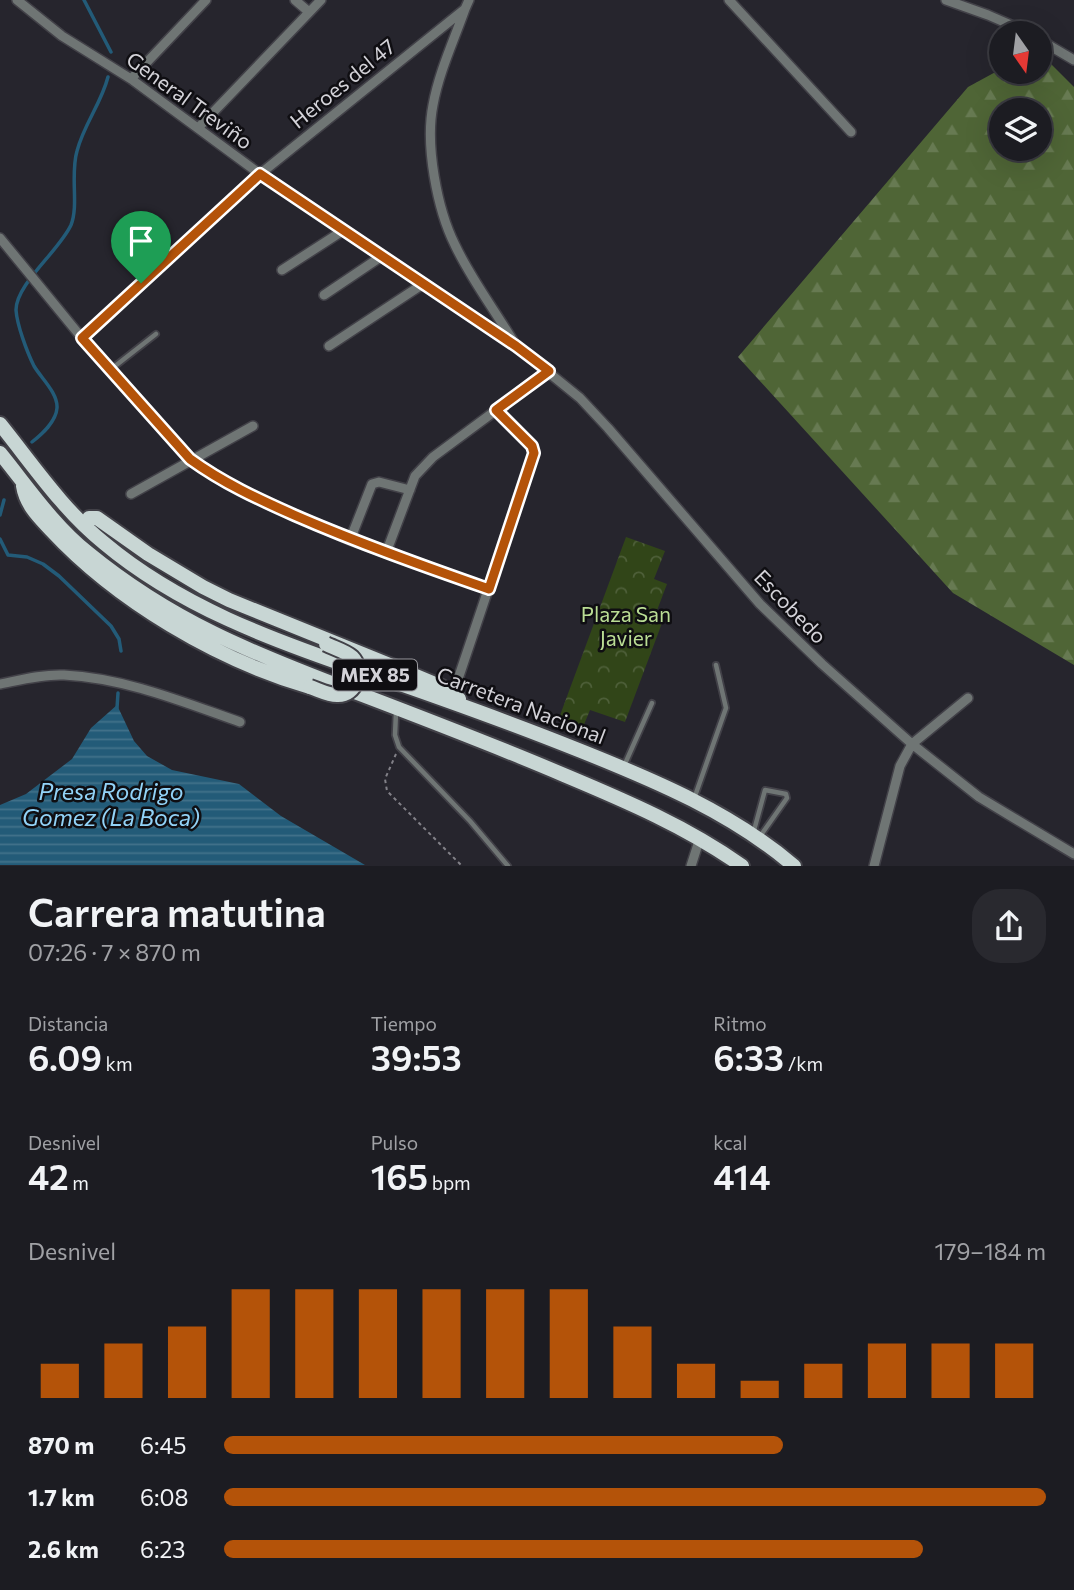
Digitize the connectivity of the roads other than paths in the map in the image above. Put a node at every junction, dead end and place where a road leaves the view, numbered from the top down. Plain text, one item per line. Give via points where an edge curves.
1 (17, 0) edge
2 (206, 0) edge
3 (295, 0) edge
4 (321, 0) edge
5 (729, 0) edge
6 (946, 0) edge
7 (467, 4) edge
8 (309, 12) junction
9 (1002, 21) edge
10 (1052, 47) edge
11 (1074, 60) edge
12 (131, 79) junction
13 (199, 127) junction
14 (851, 132) dead end
15 (260, 174) junction
16 (344, 230) junction
17 (0, 238) edge
18 (382, 256) junction
19 (282, 271) dead end
20 (423, 284) junction
21 (324, 295) dead end
22 (156, 334) dead end
23 (82, 338) junction
24 (328, 346) dead end
25 (516, 346) junction
26 (110, 370) junction
27 (549, 371) junction
28 (496, 410) junction
29 (0, 424) edge
30 (253, 426) dead end
31 (0, 453) edge
32 (190, 459) junction
33 (23, 481) junction
34 (410, 490) junction
35 (131, 494) dead end
36 (65, 507) junction
37 (89, 519) junction
38 (350, 540) junction
39 (386, 553) junction
40 (489, 589) junction
41 (716, 665) dead end
42 (0, 684) edge
43 (453, 694) junction
44 (968, 698) dead end
45 (652, 702) dead end
46 (467, 707) junction
47 (397, 708) junction
48 (240, 722) dead end
49 (912, 744) junction
50 (623, 768) junction
51 (693, 800) junction
52 (756, 836) junction
53 (700, 838) junction
54 (1074, 854) edge
55 (692, 864) edge
56 (508, 866) edge
57 (742, 866) edge
58 (794, 866) edge
59 (874, 866) edge

1 - 12 street, General Treviño via 62,36
2 - 12 street
3 - 8 street
4 - 8 street
5 - 14 street
6 - 9 street
7 - 15 street, Heroes del 47
7 - 25 street via 433,102 434,170 454,244
8 - 13 street
10 - 11 street
12 - 13 street, General Treviño
13 - 15 street, General Treviño
15 - 16 street, General Treviño
15 - 23 street, Heroes del 47
16 - 18 street, General Treviño
16 - 19 street
17 - 23 street
18 - 20 street, General Treviño
18 - 21 street
20 - 24 street
20 - 25 street, General Treviño
22 - 26 lane
23 - 26 street
25 - 27 street, Escobedo
26 - 32 street
27 - 28 street
27 - 49 street, Escobedo via 608,428 760,604
28 - 34 street via 433,457 415,476
28 - 40 street via 534,453
29 - 36 highway, Carretera Nacional / MEX 85
30 - 32 street
31 - 33 highway, MEX 85
32 - 35 street
32 - 38 street via 246,494
33 - 37 highway, MEX 85, bridge via 24,494 37,515 122,592 240,660 338,695 354,686 358,671 345,653 211,598
33 - 47 highway, MEX 85 via 70,537 144,596 247,650
34 - 38 street via 372,484
34 - 39 street
36 - 37 highway, MEX 85
36 - 46 highway, Carretera Nacional / MEX 85 via 132,564 208,610 292,647
37 - 43 highway, MEX 85 via 97,518 220,596
38 - 39 street
39 - 40 street
40 - 43 street
41 - 51 lane via 726,708
42 - 48 street via 62,675 109,680
43 - 46 highway, MEX 85
44 - 49 street
45 - 50 lane
46 - 50 highway, Carretera Nacional / MEX 85
47 - 53 highway, MEX 85 via 612,795
47 - 56 lane via 399,747
49 - 54 street, Escobedo via 990,804
49 - 59 street via 900,766
50 - 51 highway, Carretera Nacional / MEX 85
51 - 52 highway, Carretera Nacional / MEX 85
52 - 52 lane via 765,790 786,794 787,798
52 - 58 highway, Carretera Nacional / MEX 85
53 - 55 street
53 - 57 highway, MEX 85

